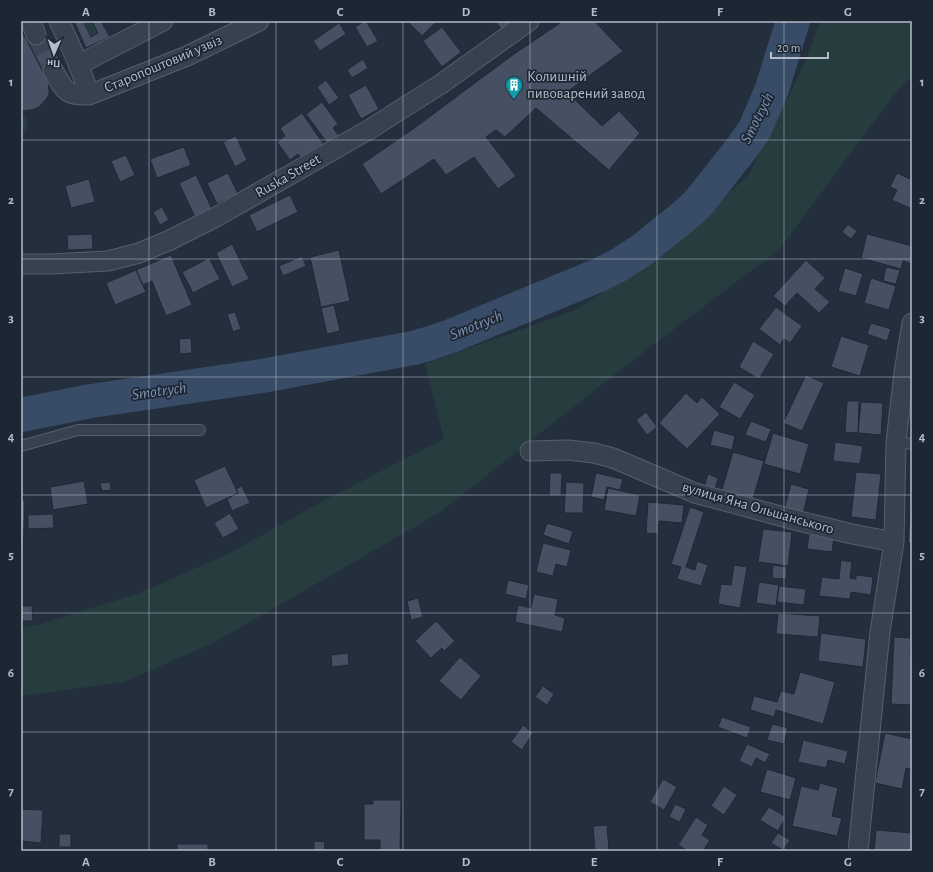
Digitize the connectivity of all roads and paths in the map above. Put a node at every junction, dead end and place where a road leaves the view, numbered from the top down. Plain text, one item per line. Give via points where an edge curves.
1 (59, 21) edge
2 (163, 21) edge
3 (259, 21) edge
4 (529, 21) edge
5 (78, 66) junction
6 (53, 70) tunnel mouth
7 (89, 95) junction
8 (21, 264) edge
9 (912, 323) edge
10 (200, 430) dead end
11 (904, 443) edge
12 (21, 446) edge
13 (530, 451) dead end
14 (894, 542) junction
15 (858, 851) edge

1 - 5 street
2 - 5 street
3 - 7 street, Старопоштовий узвіз via 187,56
4 - 8 street, Ruska Street via 441,84 370,129 216,217 170,240 139,253 108,261
5 - 7 street
6 - 7 street via 65,91 76,95
9 - 11 street via 904,373
10 - 12 lane via 78,430
11 - 14 street
13 - 14 street, вулиця Яна Ольшанського via 568,450 594,453 613,458 695,493 799,521
14 - 15 street via 880,632

